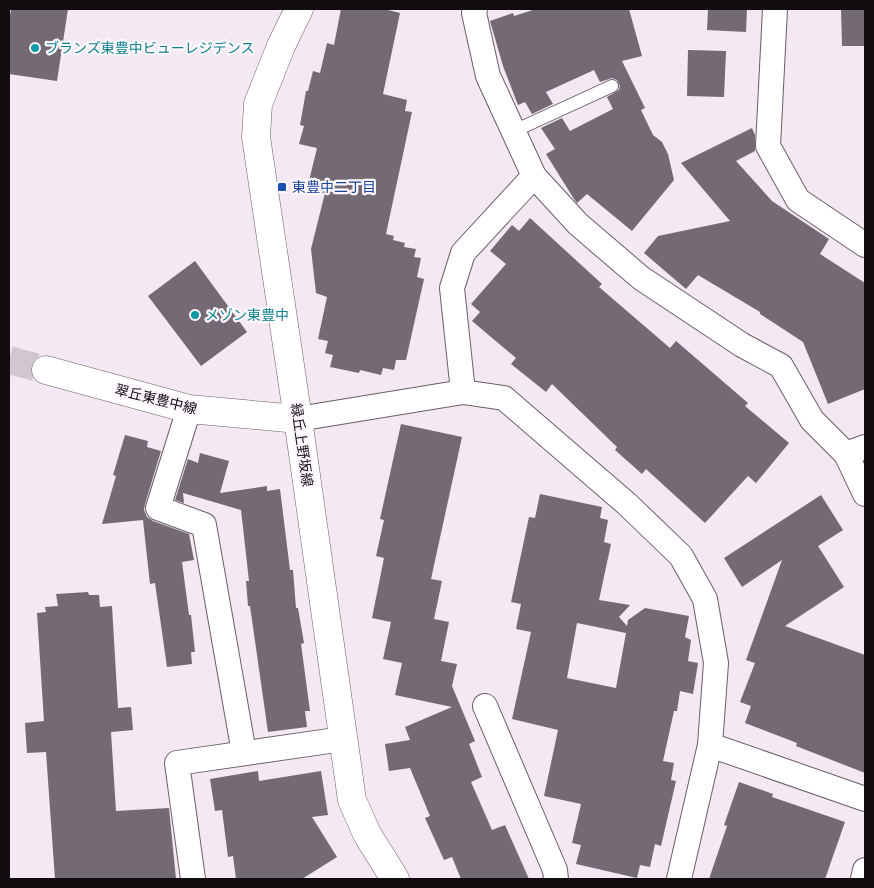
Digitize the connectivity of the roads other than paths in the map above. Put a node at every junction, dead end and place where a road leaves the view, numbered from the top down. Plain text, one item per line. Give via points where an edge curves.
1 (299, 9) edge
2 (475, 9) edge
3 (774, 9) edge
4 (612, 86) dead end
5 (514, 131) junction
6 (534, 176) junction
7 (865, 245) edge
8 (46, 370) tunnel mouth
9 (464, 392) junction
10 (189, 409) junction
11 (298, 419) junction
12 (855, 451) edge
13 (865, 494) edge
14 (485, 706) dead end
15 (343, 739) junction
16 (710, 745) junction
17 (244, 754) junction
18 (865, 799) edge
19 (865, 870) edge
20 (193, 879) edge
21 (395, 879) edge
22 (556, 879) edge
23 (679, 879) edge
24 (863, 879) edge

1 - 11 street, 緑丘上野坂線 via 258,104 256,137
2 - 5 street via 488,76
3 - 7 street via 768,146 798,200
4 - 5 lane
5 - 6 street
6 - 9 street via 462,254 452,288
6 - 12 street via 578,224 641,278 742,345 781,366 812,420
8 - 10 street, 翠丘東豊中線
9 - 11 street
9 - 16 street via 504,398 627,504 681,556 705,599 716,663
10 - 11 street, 翠丘東豊中線
10 - 17 street via 158,508 204,525
11 - 15 street, 緑丘上野坂線
12 - 13 street
14 - 22 street
15 - 17 street
15 - 21 street, 緑丘上野坂線 via 352,800 367,834
16 - 18 street
16 - 23 street
17 - 20 street via 177,763
19 - 24 street

